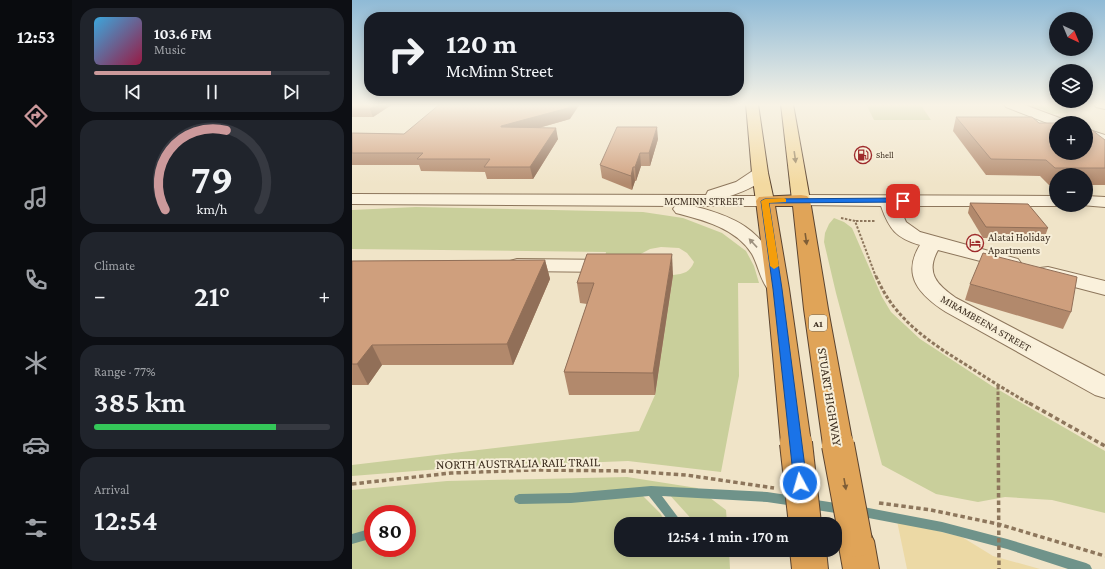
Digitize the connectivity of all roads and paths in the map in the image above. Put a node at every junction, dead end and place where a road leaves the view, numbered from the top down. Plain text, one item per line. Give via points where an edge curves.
1 (755, 131) edge
2 (791, 131) edge
3 (1093, 136) edge
4 (1105, 140) edge
5 (760, 173) junction
6 (352, 199) edge
7 (610, 200) junction
8 (801, 200) junction
9 (888, 200) junction
10 (680, 201) junction
11 (765, 201) junction
12 (1049, 201) edge
13 (1093, 202) edge
14 (1105, 202) edge
15 (840, 218) dead end
16 (932, 242) junction
17 (494, 265) edge
18 (629, 265) edge
19 (1105, 288) edge
20 (778, 289) junction
21 (998, 385) junction
22 (1105, 388) edge
23 (1105, 446) edge
24 (352, 484) edge
25 (776, 488) dead end
26 (879, 503) dead end
27 (804, 517) edge
28 (998, 524) junction
29 (858, 555) edge
30 (1105, 556) edge
31 (809, 557) edge
32 (810, 569) edge
33 (999, 569) edge

1 - 5 main road
2 -> 8 main road
3 - 4 street
5 - 10 street via 735,189
5 - 11 main road
6 - 7 street, MCMINN STREET
7 - 10 street, MCMINN STREET
20 -> 7 street via 757,246 728,224 706,215 672,207
8 - 9 street, MCMINN STREET
8 - 11 highway, MCMINN STREET
8 -> 29 highway, STUART HIGHWAY / A1, bridge via 816,309
9 - 12 street, MCMINN STREET
9 - 16 street via 896,223 902,230 909,235
10 - 11 street, MCMINN STREET
11 - 20 highway
13 - 14 street
15 - 21 path via 855,221 873,269 895,310 934,344
16 - 19 street
16 - 22 street, MIRAMBEENA STREET via 923,258 921,269 930,289 939,297 954,308
17 - 18 street
20 - 27 highway, bridge
21 - 23 path
21 - 28 path
24 - 25 path, NORTH AUSTRALIA RAIL TRAIL via 451,473 533,470 628,471
26 - 28 path via 931,510
28 - 30 path
28 - 33 path
31 - 32 highway

